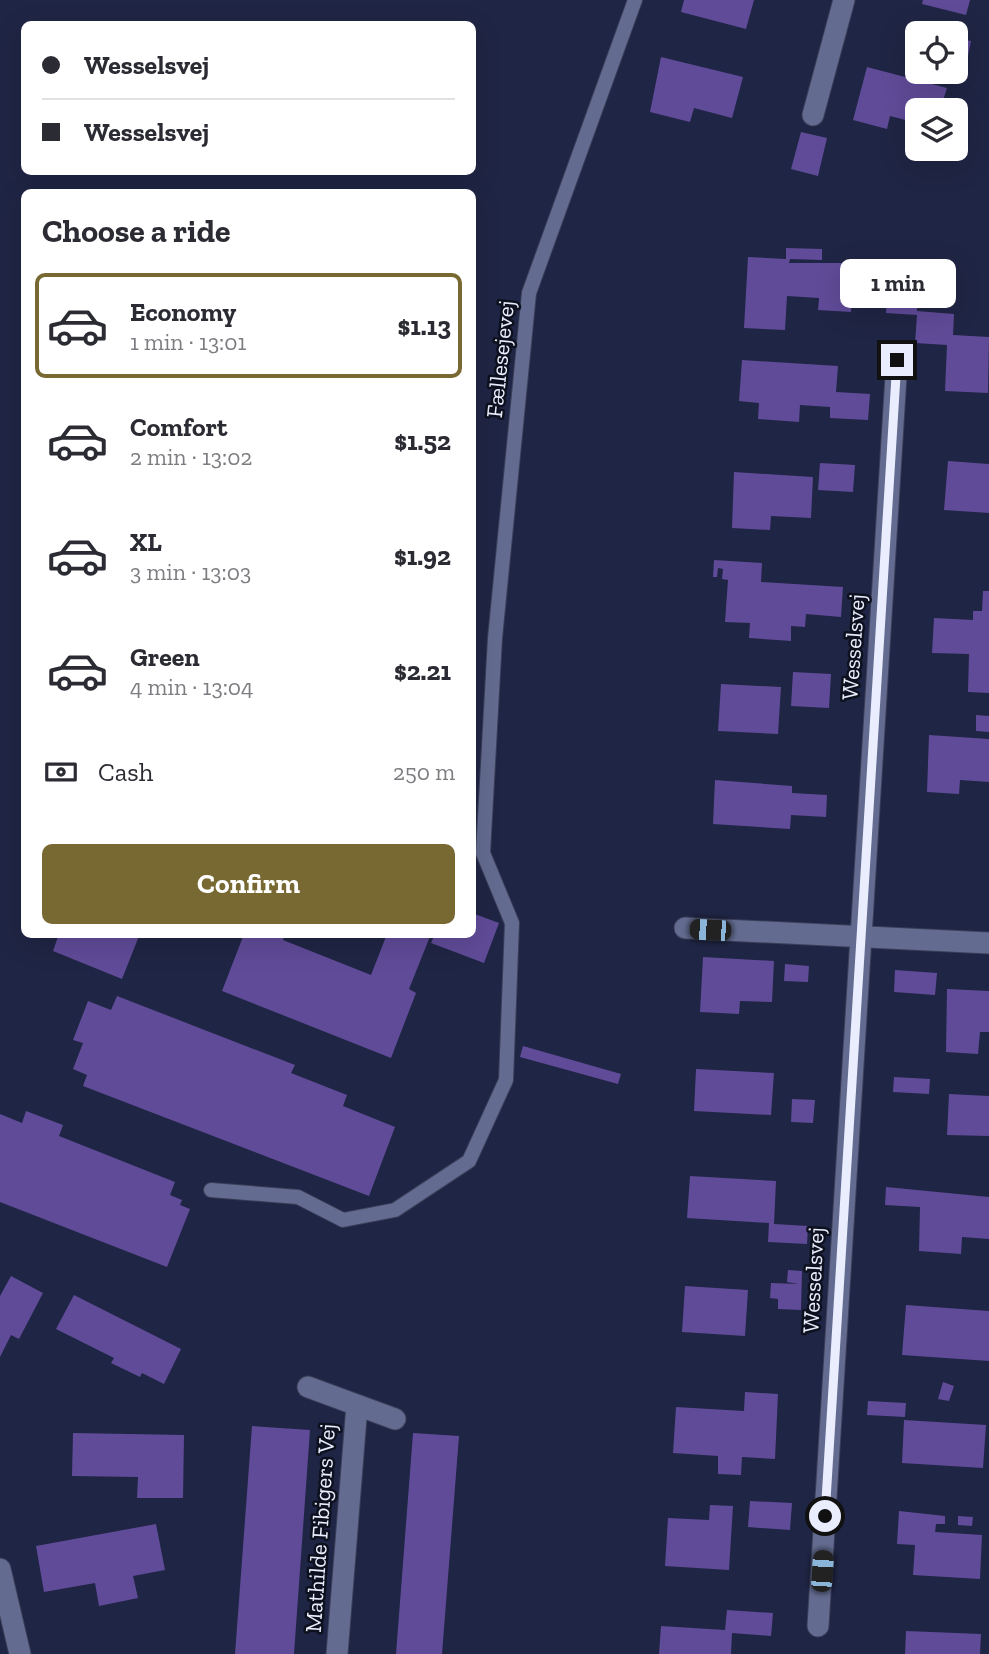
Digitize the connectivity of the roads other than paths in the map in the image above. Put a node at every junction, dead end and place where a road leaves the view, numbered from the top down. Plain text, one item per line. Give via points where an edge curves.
1 (635, 0) edge
2 (844, 0) edge
3 (813, 115) dead end
4 (897, 360) dead end
5 (684, 928) dead end
6 (860, 937) junction
7 (989, 943) edge
8 (211, 1190) dead end
9 (308, 1387) dead end
10 (356, 1405) junction
11 (395, 1419) dead end
12 (0, 1569) edge
13 (818, 1626) dead end
14 (20, 1654) edge
15 (338, 1654) edge

1 - 8 lane, Fællesejevej via 529,293 495,638 484,853 512,923 506,1080 469,1161 396,1210 343,1220 298,1197
2 - 3 street
4 - 6 street, Wesselsvej
5 - 6 street
6 - 7 street
6 - 13 street, Wesselsvej
9 - 10 street, Mathilde Fibigers Vej
10 - 11 street, Mathilde Fibigers Vej
10 - 15 street, Mathilde Fibigers Vej
12 - 14 street

